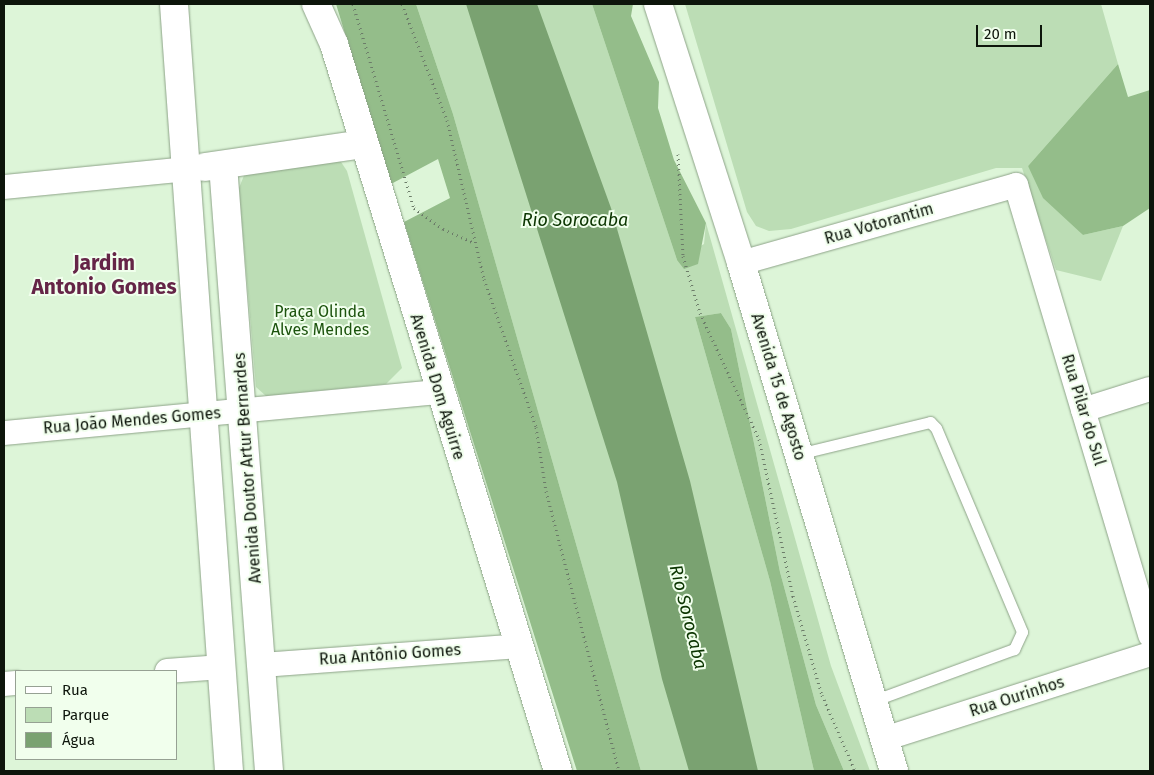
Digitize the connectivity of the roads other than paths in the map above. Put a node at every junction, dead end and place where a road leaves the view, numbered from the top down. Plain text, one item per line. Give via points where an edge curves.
1 (174, 4) edge
2 (316, 4) edge
3 (658, 4) edge
4 (362, 144) junction
5 (223, 165) junction
6 (186, 169) junction
7 (1016, 185) joint
8 (4, 187) edge
9 (741, 263) junction
10 (1150, 388) edge
11 (439, 392) junction
12 (1083, 410) junction
13 (244, 411) junction
14 (203, 414) junction
15 (4, 433) edge
16 (798, 454) junction
17 (1150, 635) edge
18 (519, 646) junction
19 (1150, 654) edge
20 (262, 665) junction
21 (222, 667) junction
22 (178, 670) edge
23 (872, 701) junction
24 (884, 739) junction
25 (229, 771) edge
26 (270, 771) edge
27 (558, 771) edge
28 (894, 771) edge

1 - 6 main road
2 - 4 main road, Avenida Dom Aguirre via 334,44
3 - 9 main road, Avenida 15 de Agosto
4 - 5 main road
4 - 11 main road, Avenida Dom Aguirre
5 - 6 main road
5 - 13 main road, Avenida Doutor Artur Bernardes
6 - 8 street
6 - 14 main road
7 - 9 street, Rua Votorantim
7 - 12 street, Rua Pilar do Sul
9 - 16 main road, Avenida 15 de Agosto
10 - 12 street
11 - 13 street, Rua João Mendes Gomes
11 - 18 main road, Avenida Dom Aguirre
12 - 17 street, Rua Pilar do Sul
13 - 14 street, Rua João Mendes Gomes
13 - 20 main road, Avenida Doutor Artur Bernardes
14 - 15 street, Rua João Mendes Gomes
14 - 21 main road
16 - 23 main road, Avenida 15 de Agosto
16 - 23 lane via 930,422 936,428 1022,632 1014,649
18 - 20 street, Rua Antônio Gomes
18 - 27 main road, Avenida Dom Aguirre
19 - 24 street, Rua Ourinhos
20 - 26 main road, Avenida Doutor Artur Bernardes
21 - 22 street
21 - 25 main road
23 - 24 main road, Avenida 15 de Agosto
24 - 28 main road, Avenida 15 de Agosto

